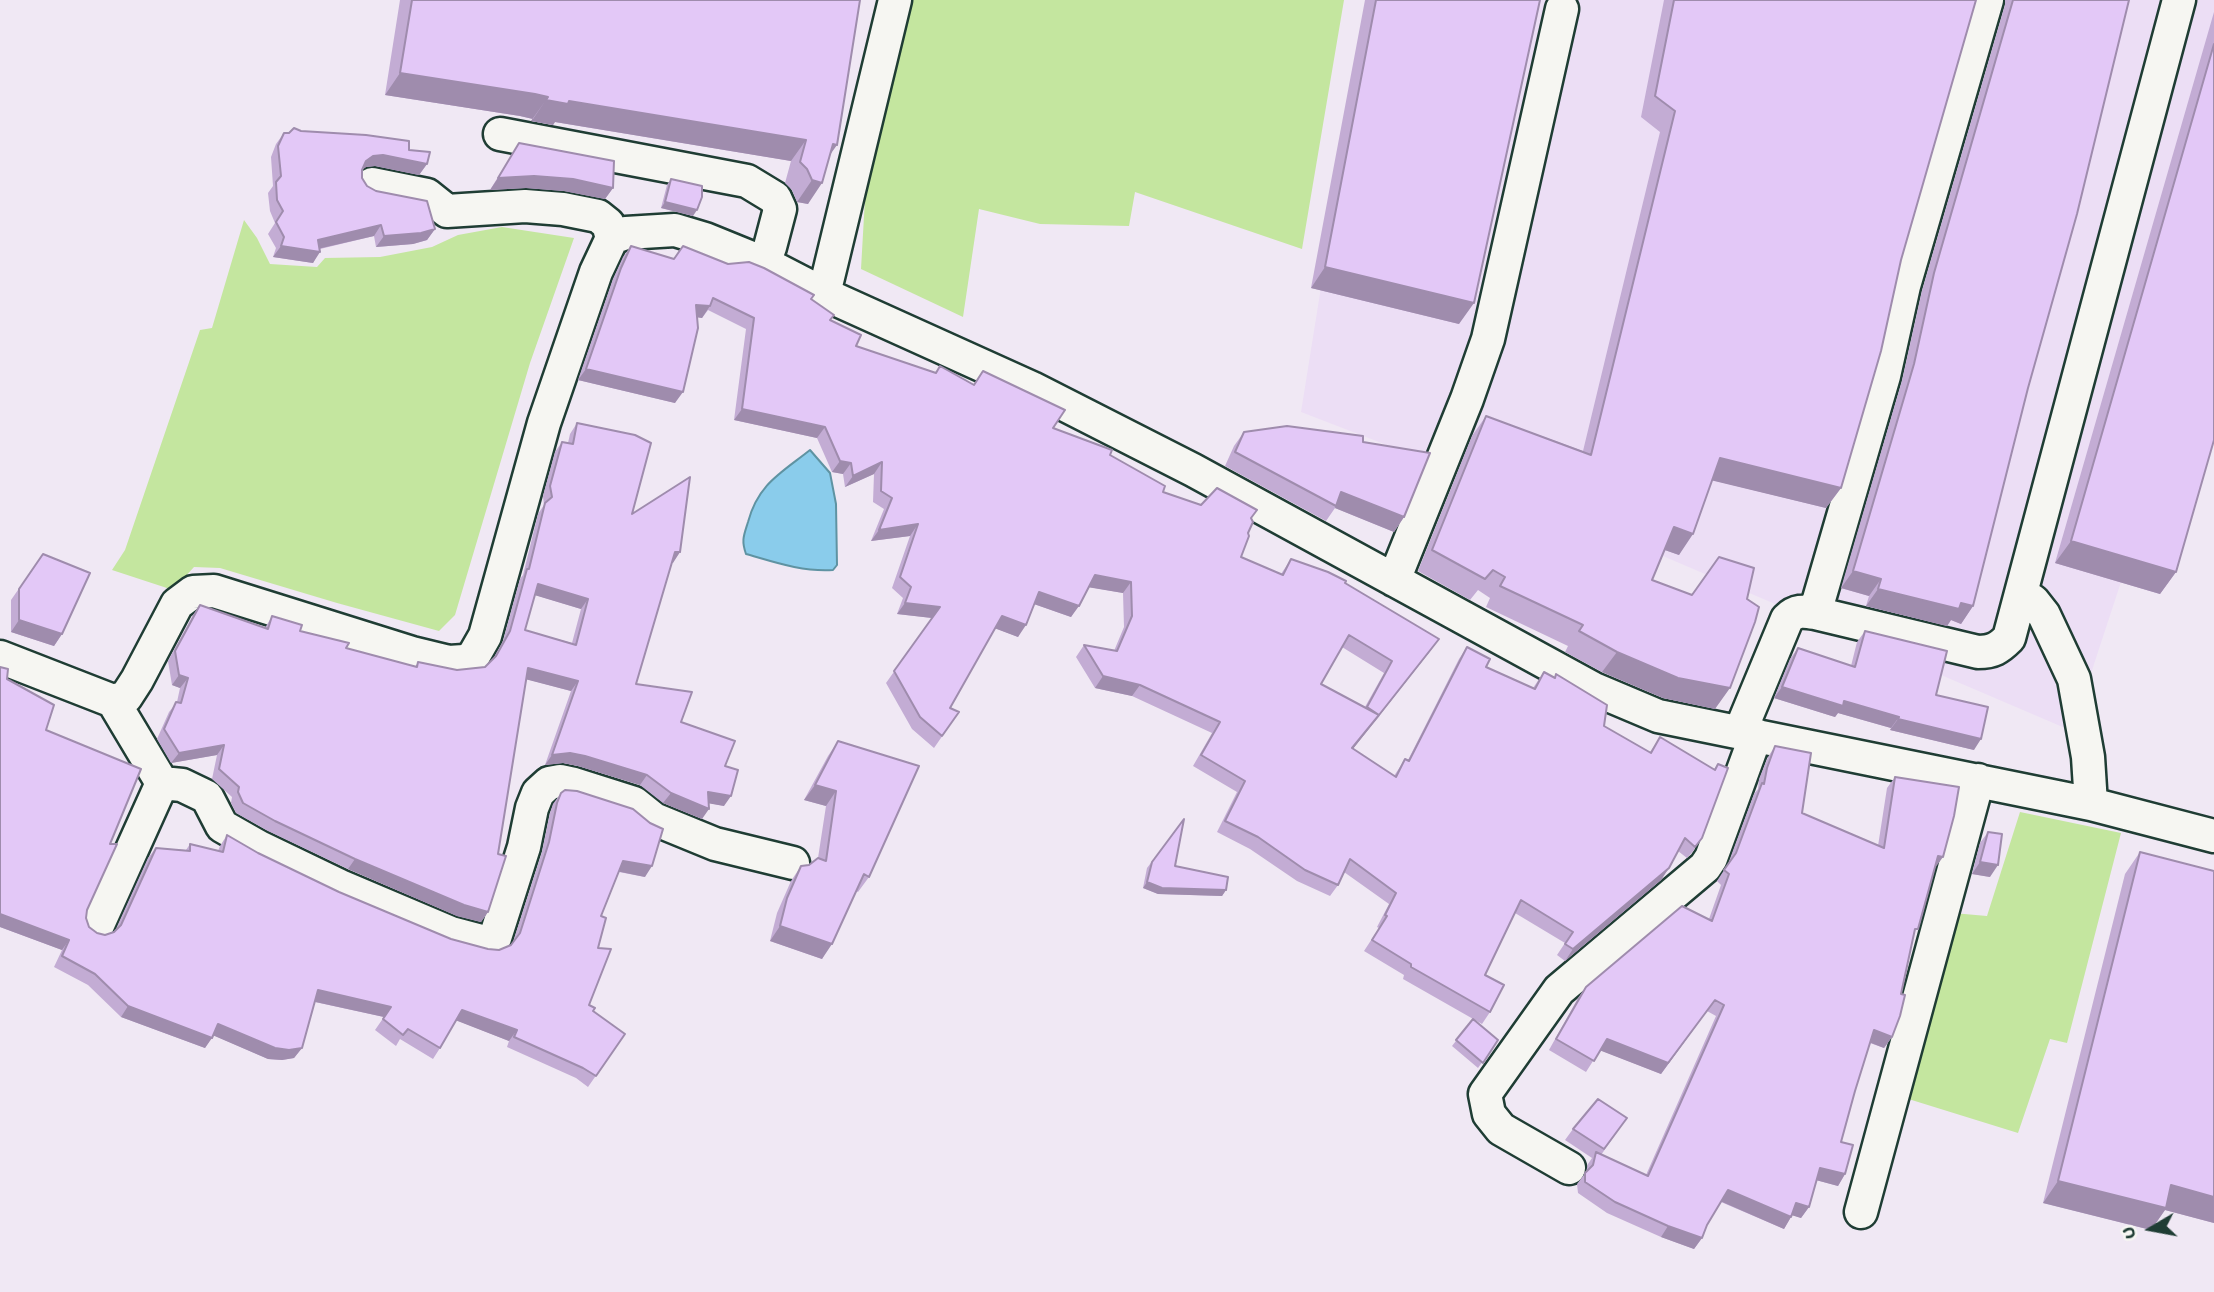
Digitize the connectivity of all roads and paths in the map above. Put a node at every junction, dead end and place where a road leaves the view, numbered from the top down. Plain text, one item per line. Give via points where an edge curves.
1 (895, 0) edge
2 (1987, 0) edge
3 (2179, 0) edge
4 (1562, 9) dead end
5 (500, 134) dead end
6 (372, 184) dead end
7 (612, 238) junction
8 (764, 263) junction
9 (824, 294) junction
10 (1394, 580) junction
11 (2022, 594) junction
12 (1815, 613) junction
13 (0, 657) edge
14 (113, 701) junction
15 (1748, 733) junction
16 (1978, 780) junction
17 (162, 783) junction
18 (2091, 804) junction
19 (2214, 836) edge
20 (793, 863) dead end
21 (97, 927) dead end
22 (1569, 1168) dead end
23 (1861, 1212) dead end

1 - 9 street
2 - 12 street
3 - 11 street
4 - 10 street via 1488,339
5 - 8 street via 747,181 775,198 780,209
6 - 7 street via 427,195 447,211 525,206 598,216 608,224
7 - 8 street via 675,230
7 - 14 street via 544,423 485,636 473,657 449,662 214,591 193,592 177,604 126,697
8 - 9 street
9 - 10 street via 1031,388
10 - 15 street via 1594,689 1665,719
11 - 12 street via 2009,638 1989,652
11 - 18 street via 2044,615 2074,679
12 - 15 street via 1800,611 1787,619
13 - 14 street
14 - 17 street
15 - 16 street
15 - 22 street via 1705,867 1559,990 1485,1094 1489,1114 1501,1129
16 - 18 street
16 - 23 street
17 - 20 street via 182,785 207,797 222,826 259,847 438,928 488,943 495,938 532,808 549,783 574,784 634,803 654,819 715,844
17 - 21 street
18 - 19 street

